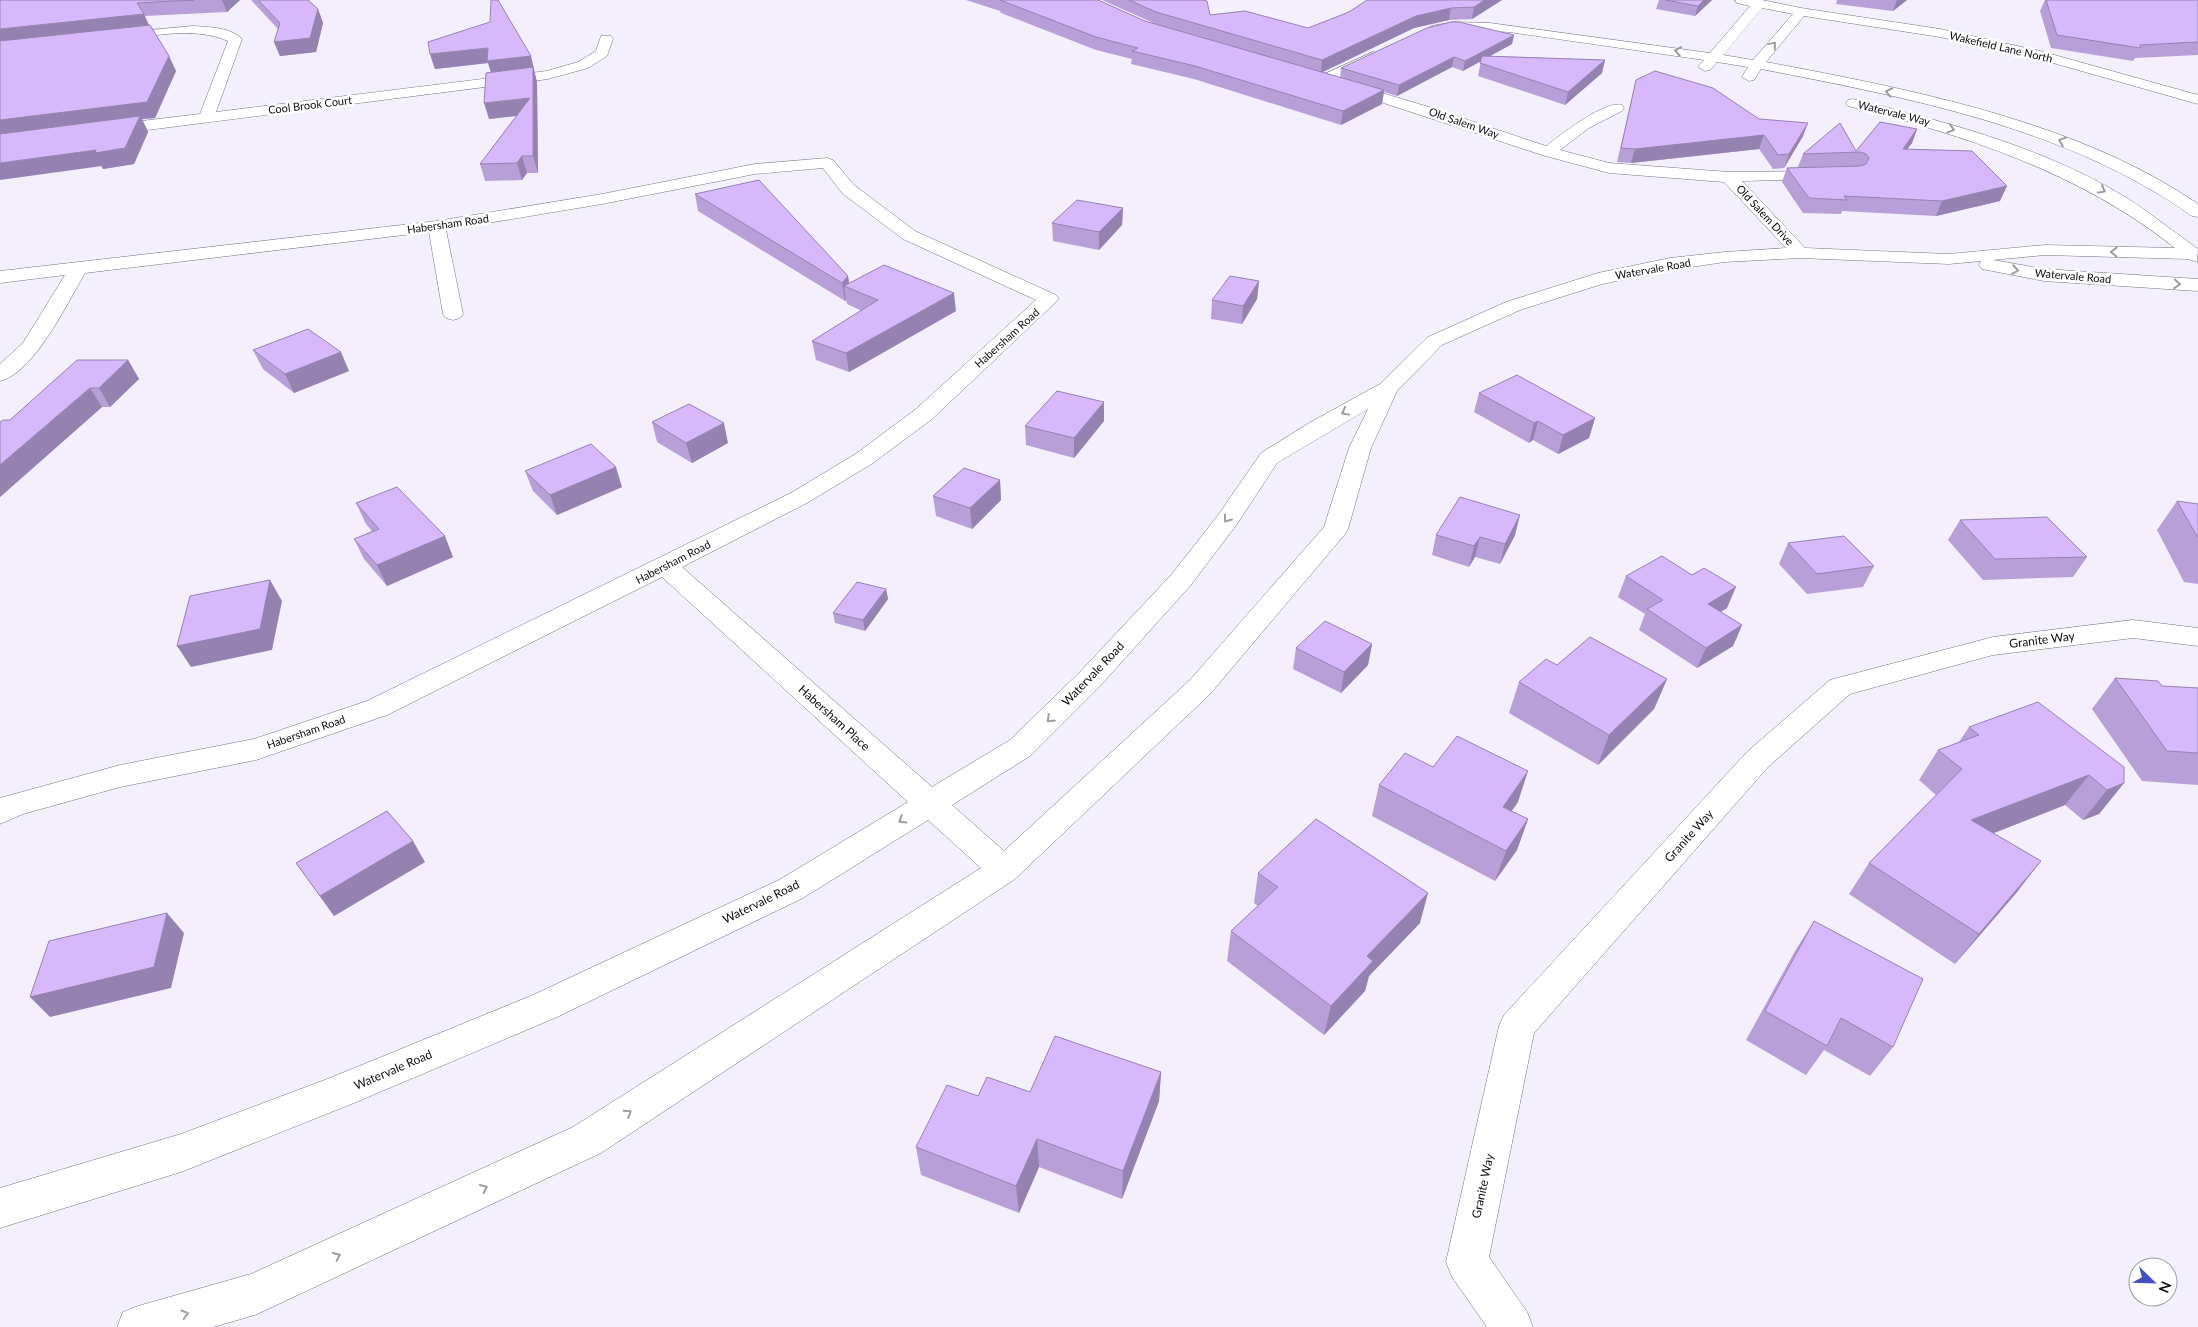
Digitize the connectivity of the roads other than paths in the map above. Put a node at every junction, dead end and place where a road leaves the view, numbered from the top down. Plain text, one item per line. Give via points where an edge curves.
1 (1741, 0) edge
2 (1759, 3) junction
3 (1786, 4) edge
4 (1801, 12) junction
5 (1420, 33) edge
6 (1564, 37) junction
7 (102, 38) edge
8 (606, 40) dead end
9 (1385, 50) edge
10 (1713, 56) junction
11 (1652, 63) dead end
12 (1758, 63) junction
13 (1308, 75) edge
14 (1718, 75) dead end
15 (1325, 80) junction
16 (1764, 84) dead end
17 (2195, 98) edge
18 (1837, 99) dead end
19 (1617, 108) dead end
20 (206, 118) junction
21 (98, 132) edge
22 (1548, 152) junction
23 (1835, 173) edge
24 (1729, 177) junction
25 (2198, 212) edge
26 (438, 226) junction
27 (1800, 253) junction
28 (2197, 255) edge
29 (1950, 258) junction
30 (78, 269) junction
31 (0, 277) edge
32 (2198, 285) edge
33 (453, 314) dead end
34 (0, 375) edge
35 (1388, 388) junction
36 (665, 566) junction
37 (2198, 637) edge
38 (929, 803) junction
39 (0, 812) edge
40 (1004, 870) junction
41 (0, 1208) edge
42 (138, 1327) edge
43 (1512, 1327) edge

1 - 2 street, Wakefield Lane North
2 - 3 street, Wakefield Lane North
2 - 10 street
3 - 4 street, Wakefield Lane North
12 -> 4 street
4 - 17 street, Wakefield Lane North via 1940,33 2026,52
5 - 6 street, Watervale Way via 1449,26 1478,25
10 -> 6 street, Watervale Way
6 - 11 street, Watervale Way
7 - 20 street via 200,30 223,33 235,40
8 - 20 street, Cool Brook Court via 602,53 583,65 548,75
9 - 15 street
10 - 12 street, Watervale Way
10 - 14 street via 1696,72
12 - 16 street via 1741,79
25 -> 12 street, Watervale Way via 2108,158 2040,132 1899,94
13 - 15 street, Old Salem Way
15 - 22 street, Old Salem Way
18 -> 28 street, Watervale Way via 1914,117 2018,150 2121,201
19 - 22 street via 1584,125
20 - 21 street, Cool Brook Court
22 - 24 street, Old Salem Way via 1609,168
23 - 24 street, Old Salem Way
24 - 27 street, Old Salem Drive
26 - 30 street, Habersham Road
26 - 33 street
26 - 36 street, Habersham Road via 755,169 827,164 848,189 909,235 1049,299 924,414 866,458 799,498
27 - 29 street, Watervale Road
27 - 35 street, Watervale Road via 1670,264 1598,279 1513,306 1435,341
28 -> 29 street, Watervale Road via 2045,250
29 -> 32 street, Watervale Road via 2044,275
30 - 31 street, Habersham Road
30 - 34 street via 31,347
35 -> 38 street, Watervale Road via 1269,458 1181,580 1090,679 1020,748
35 - 40 street, Watervale Road via 1360,448 1336,529 1200,687
36 - 38 street, Habersham Place
36 - 39 street, Habersham Road via 376,708 256,749 120,776 14,805
37 - 43 street, Granite Way via 2134,629 1993,646 1840,687 1758,759 1517,1026 1467,1262
38 - 40 street, Habersham Place
38 -> 41 street, Watervale Road via 791,889 545,1006 180,1154
42 -> 40 street, Watervale Road via 255,1294 587,1140

